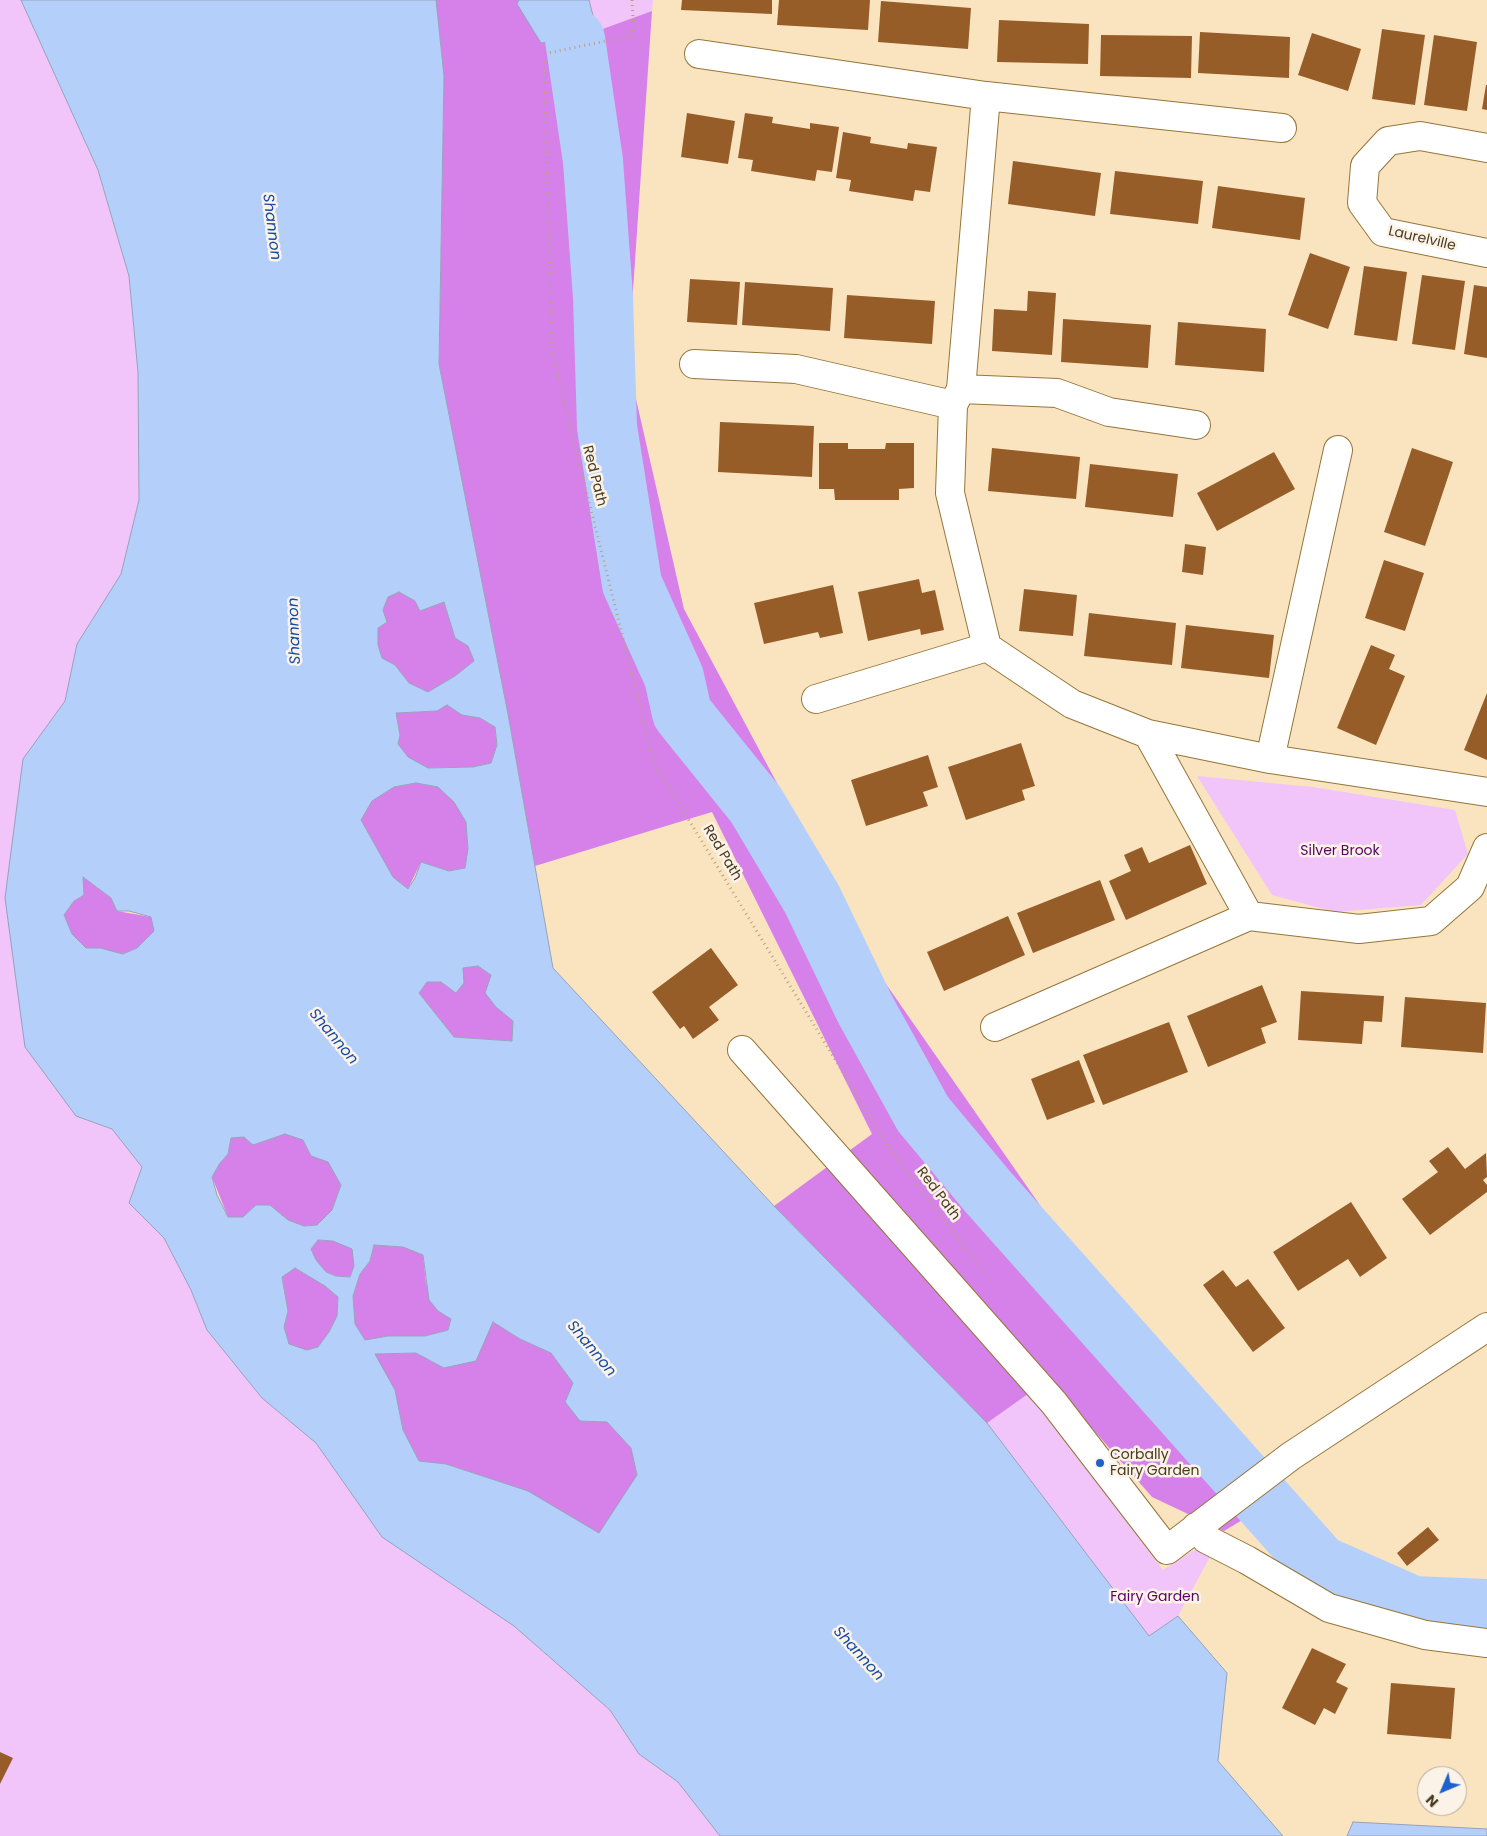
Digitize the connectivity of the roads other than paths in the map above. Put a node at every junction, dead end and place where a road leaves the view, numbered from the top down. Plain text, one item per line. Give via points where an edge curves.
1 (699, 54) dead end
2 (986, 96) junction
3 (1282, 128) dead end
4 (1487, 148) edge
5 (1487, 253) edge
6 (694, 364) dead end
7 (957, 397) junction
8 (1196, 425) dead end
9 (1338, 450) dead end
10 (986, 647) junction
11 (816, 699) dead end
12 (1148, 734) junction
13 (1270, 759) junction
14 (1487, 792) edge
15 (1487, 848) edge
16 (1249, 916) junction
17 (995, 1027) dead end
18 (742, 1050) dead end
19 (1487, 1327) edge
20 (1196, 1527) junction
21 (1487, 1643) edge

1 - 2 street
2 - 3 street
2 - 7 street
4 - 5 street, Laurelville via 1420,136 1388,141 1365,166 1362,203 1383,232
6 - 7 street via 796,369
7 - 8 street via 1057,393 1108,412
7 - 10 street via 950,493
9 - 13 street
10 - 11 street
10 - 12 street via 1072,704
12 - 13 street
12 - 16 street
13 - 14 street
15 - 16 street via 1470,887 1431,921 1358,929
16 - 17 street
18 - 20 street via 1054,1403 1167,1550
19 - 20 street via 1292,1456
20 - 21 street via 1206,1539 1328,1608 1425,1636

